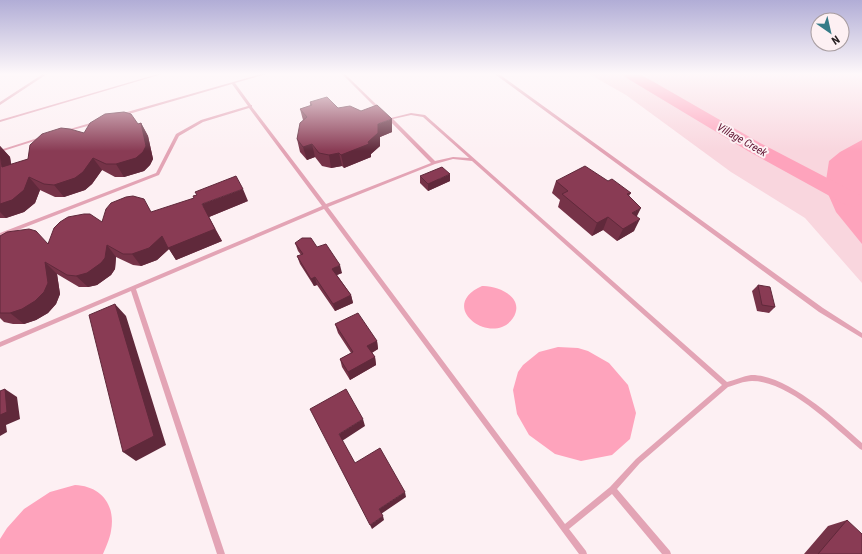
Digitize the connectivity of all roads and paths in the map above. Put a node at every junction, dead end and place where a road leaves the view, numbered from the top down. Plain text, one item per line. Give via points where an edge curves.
1 (72, 100) edge
2 (175, 100) edge
3 (246, 100) edge
4 (370, 100) edge
5 (532, 100) edge
6 (251, 106) junction
7 (119, 116) edge
8 (390, 119) junction
9 (0, 121) edge
10 (97, 122) edge
11 (60, 132) edge
12 (45, 137) edge
13 (0, 151) edge
14 (473, 160) junction
15 (434, 162) junction
16 (326, 206) junction
17 (0, 235) edge
18 (133, 288) junction
19 (862, 336) edge
20 (0, 345) edge
21 (726, 385) junction
22 (862, 447) edge
23 (612, 489) junction
24 (564, 529) junction
25 (222, 554) edge
26 (583, 554) edge
27 (667, 554) edge

1 - 9 lane
2 - 7 lane
3 - 6 lane
4 - 8 lane
5 - 19 lane via 821,310
6 - 16 lane
6 - 17 lane via 202,121 177,135 158,174
8 - 14 lane via 411,114 424,116
8 - 15 lane
10 - 11 lane
12 - 13 lane
14 - 15 lane via 453,158
14 - 21 lane
15 - 16 lane
16 - 18 lane
16 - 24 lane
18 - 20 lane
18 - 25 lane
21 - 22 lane via 752,378 779,384 821,413
21 - 23 lane via 638,461
23 - 24 lane
23 - 27 lane
24 - 26 lane

